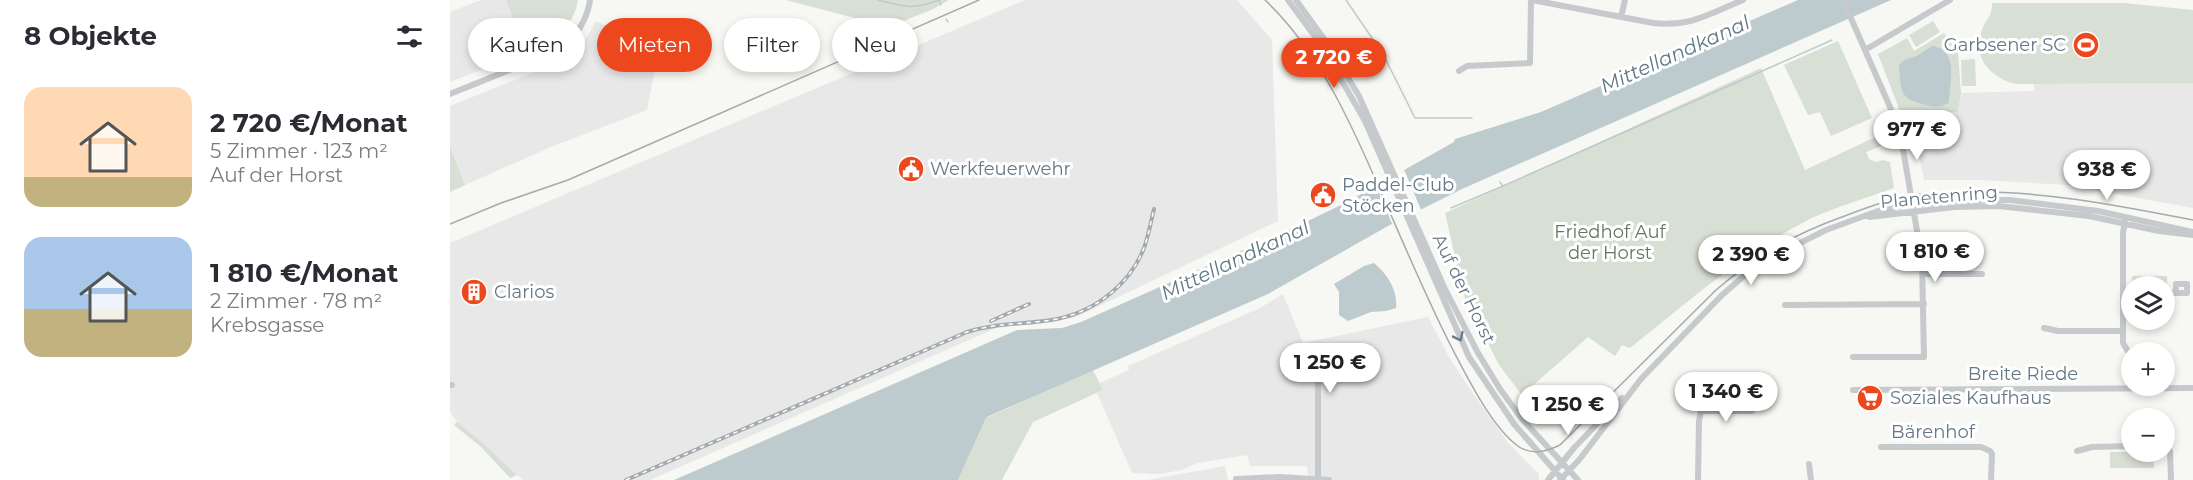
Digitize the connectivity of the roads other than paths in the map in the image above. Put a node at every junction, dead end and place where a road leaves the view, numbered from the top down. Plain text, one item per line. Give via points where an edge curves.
1 (590, 0) edge
2 (1288, 0) edge
3 (1296, 0) edge
4 (1531, 0) edge
5 (1625, 0) edge
6 (1743, 0) edge
7 (1843, 0) edge
8 (1950, 0) edge
9 (1620, 17) junction
10 (1865, 50) junction
11 (1459, 71) dead end
12 (450, 94) edge
13 (1390, 171) junction
14 (1913, 208) junction
15 (2125, 220) junction
16 (1413, 224) junction
17 (2193, 234) edge
18 (1923, 274) junction
19 (1982, 274) dead end
20 (2123, 276) edge
21 (1924, 304) junction
22 (1785, 305) dead end
23 (2044, 328) dead end
24 (2123, 331) joint
25 (2123, 342) edge
26 (1853, 357) dead end
27 (1318, 359) dead end
28 (1635, 386) junction
29 (2193, 388) edge
30 (1853, 390) dead end
31 (1752, 411) dead end
32 (2121, 446) edge
33 (1881, 447) dead end
34 (2076, 451) dead end
35 (1562, 462) junction
36 (2170, 462) edge
37 (1809, 464) dead end
38 (1555, 470) junction
39 (1569, 471) junction
40 (1236, 478) dead end
41 (1318, 478) junction
42 (1561, 479) edge
43 (1329, 480) edge
44 (1548, 480) edge
45 (1578, 480) edge
46 (1698, 480) edge
47 (1811, 480) edge
48 (1991, 480) edge
49 (2170, 480) edge

1 - 12 street via 580,28 559,50
2 - 13 street, Auf der Horst via 1339,74
3 - 13 street, Auf der Horst via 1345,72 1371,120
4 - 9 street
4 - 11 street via 1530,63 1467,66
5 - 9 street
6 - 9 street via 1679,25
7 - 10 street
8 - 10 street
10 - 14 street via 1902,143
13 - 16 street, Auf der Horst
14 - 15 street, Planetenring via 2000,206
14 - 18 street
14 - 28 street, Planetenring via 1865,217 1826,230 1768,259 1709,308
15 - 17 street, Planetenring
15 - 20 street
16 - 35 street, Auf der Horst via 1489,371 1522,419
16 -> 38 street, Auf der Horst via 1469,357 1514,424
18 - 19 street
18 - 21 street
21 - 22 street
21 - 26 street via 1924,357
23 - 24 street
24 - 25 street
27 - 41 street
28 - 35 street, Planetenring
28 - 39 street, Planetenring
29 - 30 street, Breite Riede
31 - 46 street via 1701,411
32 - 34 street
33 - 48 street, Bärenhof via 1981,447 1992,454
35 - 38 street, Planetenring
35 - 39 street, Auf der Horst
36 - 49 street
37 - 47 street
38 - 42 street, Auf der Horst
38 - 44 street, Planetenring
39 - 42 street, Planetenring
39 - 45 street, Auf der Horst
40 - 41 street
41 - 43 street

